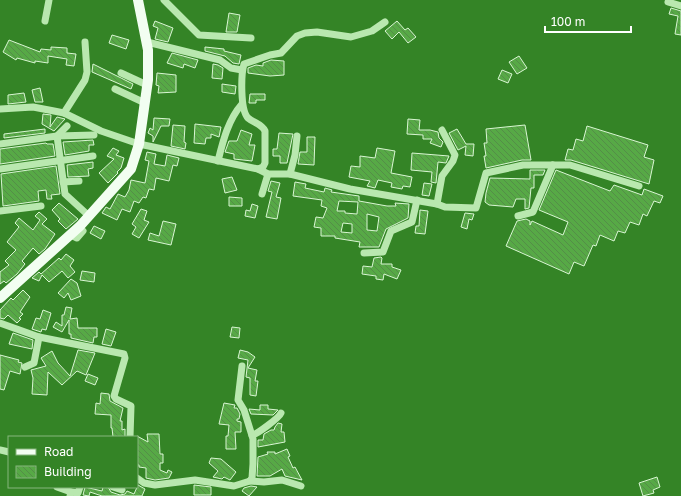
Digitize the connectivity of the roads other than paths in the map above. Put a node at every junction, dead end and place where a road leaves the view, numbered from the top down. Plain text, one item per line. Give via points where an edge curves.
1 (49, 0) edge
2 (138, 0) edge
3 (164, 0) edge
4 (668, 2) dead end
5 (681, 6) edge
6 (45, 21) dead end
7 (385, 22) dead end
8 (251, 38) dead end
9 (85, 42) dead end
10 (147, 42) junction
11 (242, 70) junction
12 (121, 73) dead end
13 (147, 85) junction
14 (115, 89) dead end
15 (145, 103) junction
16 (242, 104) junction
17 (0, 109) edge
18 (64, 113) junction
19 (67, 126) dead end
20 (442, 130) dead end
21 (94, 135) dead end
22 (57, 136) junction
23 (297, 136) dead end
24 (0, 144) edge
25 (139, 144) junction
26 (93, 156) dead end
27 (218, 160) junction
28 (60, 161) junction
29 (553, 165) junction
30 (0, 169) edge
31 (258, 169) junction
32 (268, 174) junction
33 (290, 174) junction
34 (79, 181) dead end
35 (63, 182) junction
36 (639, 186) dead end
37 (262, 194) dead end
38 (417, 200) junction
39 (437, 204) junction
40 (41, 206) dead end
41 (0, 211) edge
42 (89, 216) junction
43 (518, 216) dead end
44 (83, 231) dead end
45 (71, 235) junction
46 (364, 253) dead end
47 (0, 298) edge
48 (0, 323) edge
49 (39, 337) junction
50 (242, 366) dead end
51 (25, 367) dead end
52 (281, 413) dead end
53 (252, 435) junction
54 (130, 436) edge
55 (138, 479) edge
56 (250, 481) junction
57 (301, 486) dead end
58 (59, 488) edge
59 (79, 488) edge
60 (70, 494) edge

1 - 6 street
2 - 10 main road
3 - 8 street via 199,35
4 - 5 street
7 - 11 street via 372,31 351,37 317,32 301,34 281,53 248,61
9 - 18 street via 85,80
10 - 11 street via 220,60 231,68
10 - 13 main road
11 - 16 street
12 - 13 street
13 - 15 main road
14 - 15 street
15 - 25 main road
16 - 27 street via 224,136
16 - 31 street via 248,118 264,127 265,131 265,163
17 - 18 street via 36,107
18 - 25 street via 101,131
19 - 22 street
20 - 39 street via 455,155 442,176
21 - 22 street
22 - 24 street
22 - 28 street
23 - 33 street
25 - 27 street
25 - 42 main road via 131,169
26 - 28 street
27 - 31 street
28 - 30 street
28 - 35 street
29 - 36 street via 577,166
29 - 39 street via 523,165 487,172 475,209
29 - 43 street via 533,212
31 - 32 street
32 - 33 street
32 - 37 street
33 - 38 street via 350,189
34 - 35 street
35 - 42 street via 68,198
38 - 39 street
38 - 46 street via 412,222 391,232 383,252
40 - 41 street
42 - 45 main road
44 - 45 street via 77,238
45 - 47 main road
48 - 49 street
49 - 51 street via 34,363
49 - 54 street via 124,354 126,358 114,396 130,406
50 - 53 street via 238,395
52 - 53 street via 276,420
53 - 56 street via 253,464
55 - 56 street via 155,485 195,480 234,486
56 - 57 street via 282,480
58 - 60 street
59 - 60 street via 76,494

